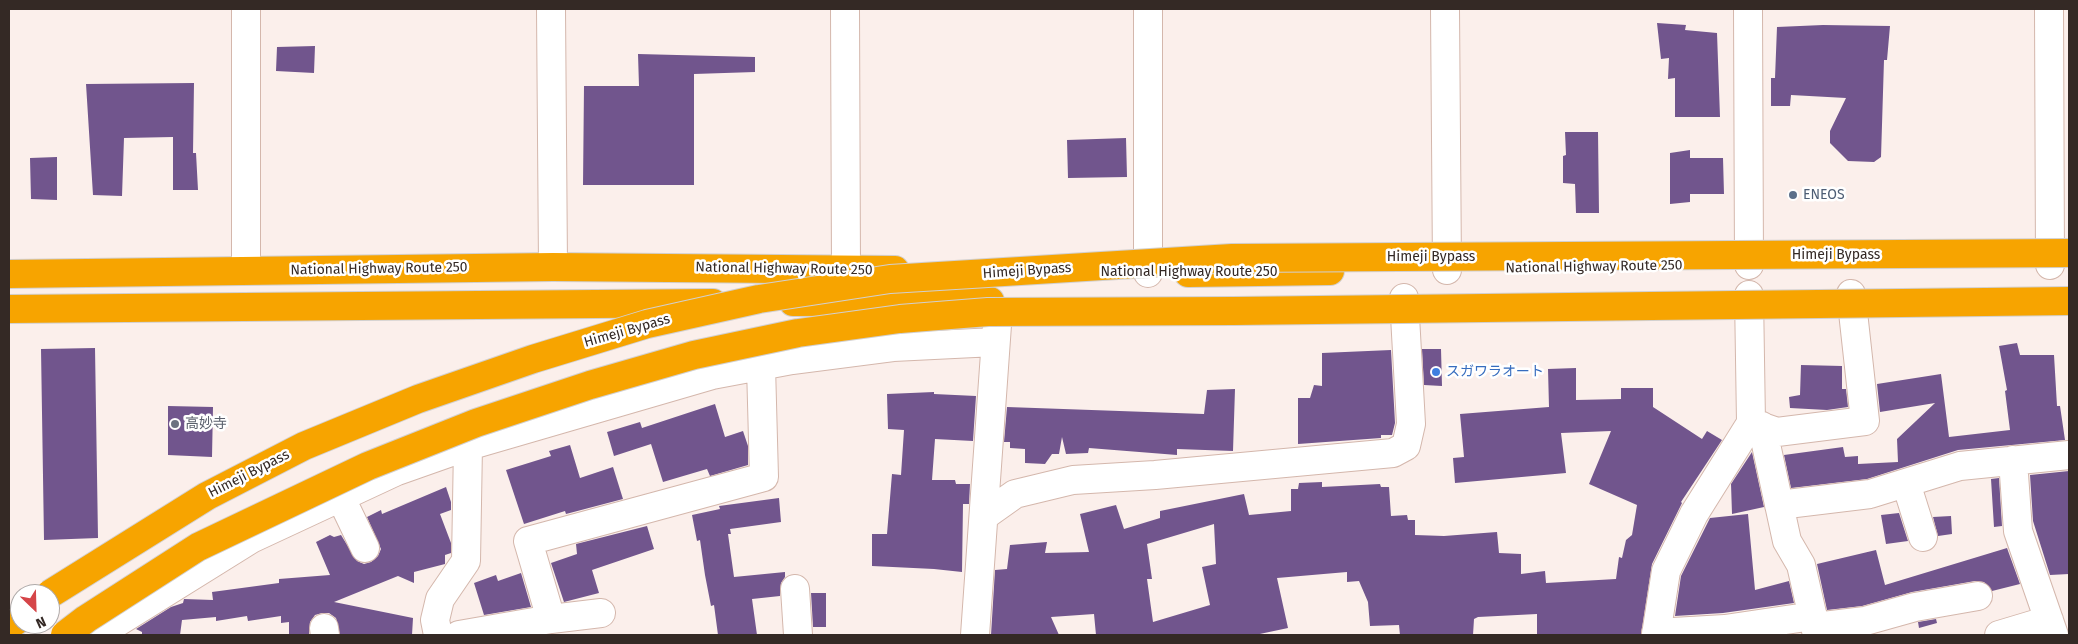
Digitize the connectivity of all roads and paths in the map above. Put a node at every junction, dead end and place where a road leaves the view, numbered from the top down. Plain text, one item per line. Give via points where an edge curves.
1 (246, 9) edge
2 (551, 9) edge
3 (845, 9) edge
4 (1148, 9) edge
5 (1445, 9) edge
6 (1748, 9) edge
7 (2049, 9) edge
8 (2063, 261) edge
9 (1749, 265) junction
10 (553, 267) junction
11 (246, 270) junction
12 (846, 270) junction
13 (1447, 270) junction
14 (1148, 273) junction
15 (9, 274) edge
16 (2069, 293) edge
17 (1851, 294) junction
18 (1750, 295) junction
19 (1404, 298) junction
20 (998, 301) junction
21 (2069, 301) edge
22 (9, 309) edge
23 (995, 342) junction
24 (761, 366) junction
25 (1756, 424) junction
26 (468, 446) junction
27 (2069, 455) edge
28 (2013, 460) junction
29 (1906, 483) junction
30 (341, 498) junction
31 (1779, 506) junction
32 (984, 516) junction
33 (1923, 537) dead end
34 (365, 548) dead end
35 (60, 588) edge
36 (795, 589) dead end
37 (1978, 596) dead end
38 (602, 612) dead end
39 (551, 619) junction
40 (1815, 626) edge
41 (2052, 628) edge
42 (1656, 634) edge
43 (65, 635) edge
44 (97, 635) edge
45 (438, 635) edge
46 (459, 635) edge
47 (798, 635) edge
48 (975, 635) edge
49 (1999, 635) edge

1 - 11 street
2 - 10 street
3 - 12 street
4 - 14 street
5 - 13 street
6 - 9 street
7 - 8 street
8 - 9 highway, National Highway Route 250
8 - 35 highway, Himeji Bypass, bridge via 1232,258 890,279 759,299 647,324 532,359 400,406 304,446 207,496
9 - 13 highway, National Highway Route 250
10 - 11 highway, National Highway Route 250
10 - 12 highway, National Highway Route 250
11 - 15 highway, National Highway Route 250
12 - 14 highway, National Highway Route 250
13 - 14 highway, National Highway Route 250
16 - 17 highway, National Highway Route 250
17 - 18 highway, National Highway Route 250
17 - 25 street via 1865,421 1777,432
18 - 19 highway, National Highway Route 250
18 - 25 street
19 - 20 highway, National Highway Route 250
19 - 32 street via 1411,424 1406,446 1393,453 1073,480 1015,494
20 - 22 highway, National Highway Route 250
20 - 23 street
21 - 43 highway, bridge via 988,312 900,319 798,333 694,355 590,385 476,423 368,466 198,547
23 - 24 street via 893,347
23 - 32 street
24 - 26 street via 712,375
24 - 39 street via 764,478 528,540
25 - 31 street
25 - 42 street via 1694,514 1666,571
26 - 30 street via 397,471
26 - 45 street via 466,561 440,599 435,620
27 - 28 street
28 - 29 street via 1960,466
28 - 41 street via 2018,531
29 - 31 street via 1870,494
29 - 33 street
30 - 34 street
30 - 44 street via 251,539
31 - 40 street via 1788,541 1801,566
32 - 48 street
36 - 47 street
37 - 40 street via 1865,620
38 - 39 street
39 - 46 street
40 - 42 street
41 - 49 street

